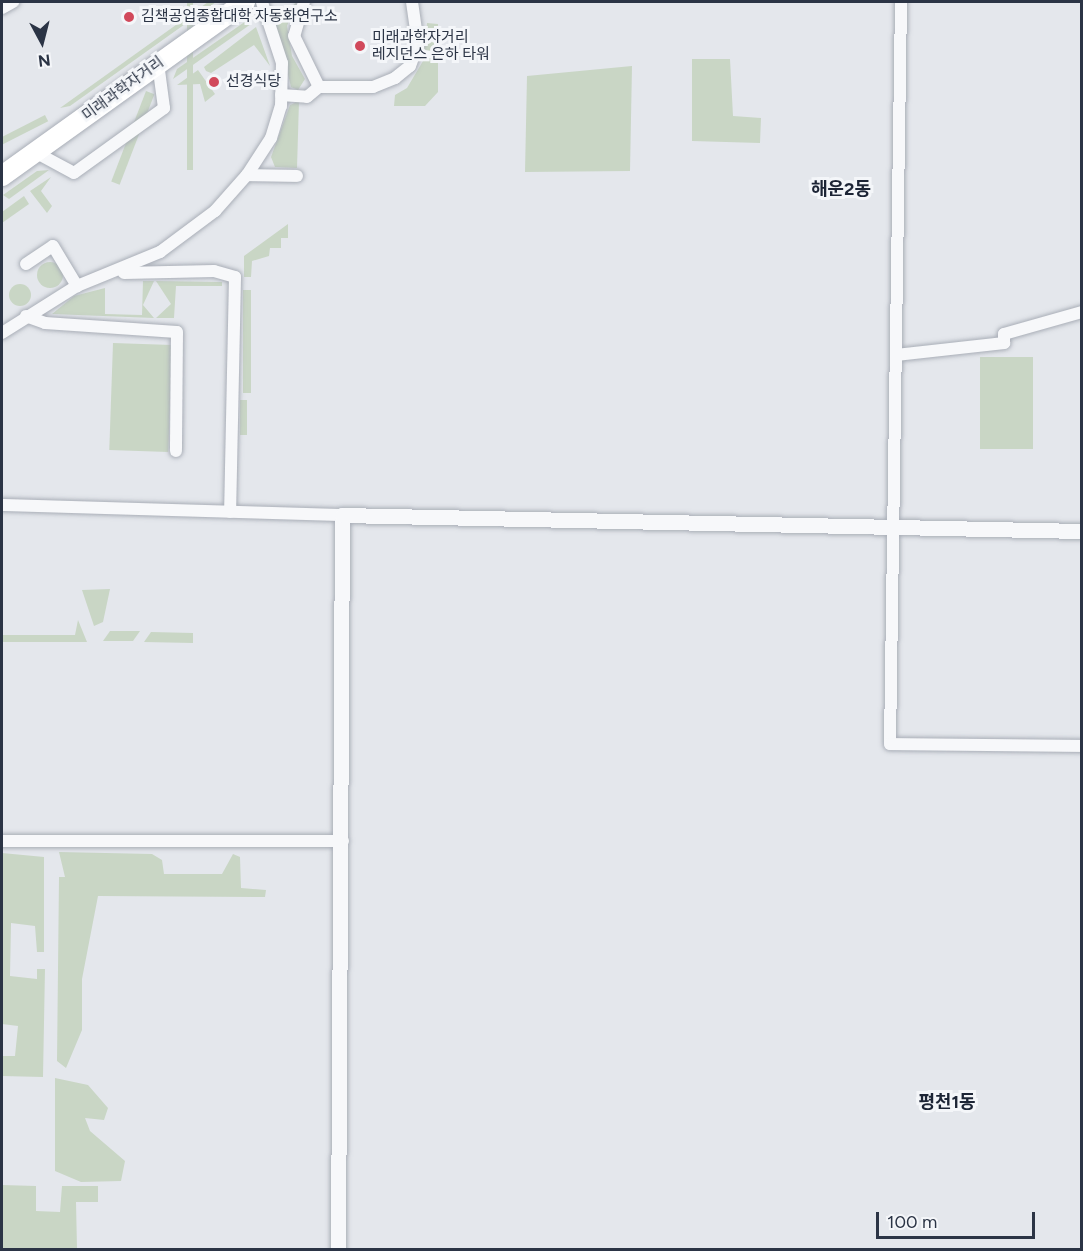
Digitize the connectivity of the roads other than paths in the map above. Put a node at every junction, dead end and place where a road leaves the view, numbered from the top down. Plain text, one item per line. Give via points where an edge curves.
1 (13, 2) edge
2 (245, 2) edge
3 (262, 2) edge
4 (304, 2) edge
5 (412, 2) edge
6 (901, 2) edge
7 (2, 8) edge
8 (158, 63) junction
9 (319, 87) junction
10 (281, 95) junction
11 (35, 152) junction
12 (247, 175) junction
13 (2, 176) edge
14 (297, 177) dead end
15 (26, 264) dead end
16 (117, 273) junction
17 (77, 286) junction
18 (1082, 312) edge
19 (26, 316) junction
20 (2, 333) edge
21 (896, 355) junction
22 (176, 451) dead end
23 (2, 504) edge
24 (230, 512) junction
25 (342, 515) junction
26 (893, 530) junction
27 (1082, 531) edge
28 (1082, 746) edge
29 (2, 841) edge
30 (343, 841) junction
31 (338, 1250) edge

1 - 7 street
2 - 8 main road, 미래과학자거리
3 - 10 street via 282,63
4 - 9 street via 294,36
5 - 9 street via 418,44 410,66 373,87
6 - 21 street
8 - 11 main road, 미래과학자거리
8 - 11 street via 165,108 74,173
9 - 10 street via 307,97
10 - 12 street via 272,138
11 - 13 main road, 미래과학자거리
12 - 14 street
12 - 16 street via 215,211 160,252
15 - 17 street via 53,246
16 - 17 street
16 - 24 street via 214,271 236,277
17 - 19 street
18 - 21 street via 1004,333 1004,343
19 - 20 street
19 - 22 street via 45,323 177,332
21 - 26 street
23 - 24 street
24 - 25 street
25 - 26 street
25 - 30 street
26 - 27 street
26 - 28 street via 890,744
29 - 30 street
30 - 31 street

